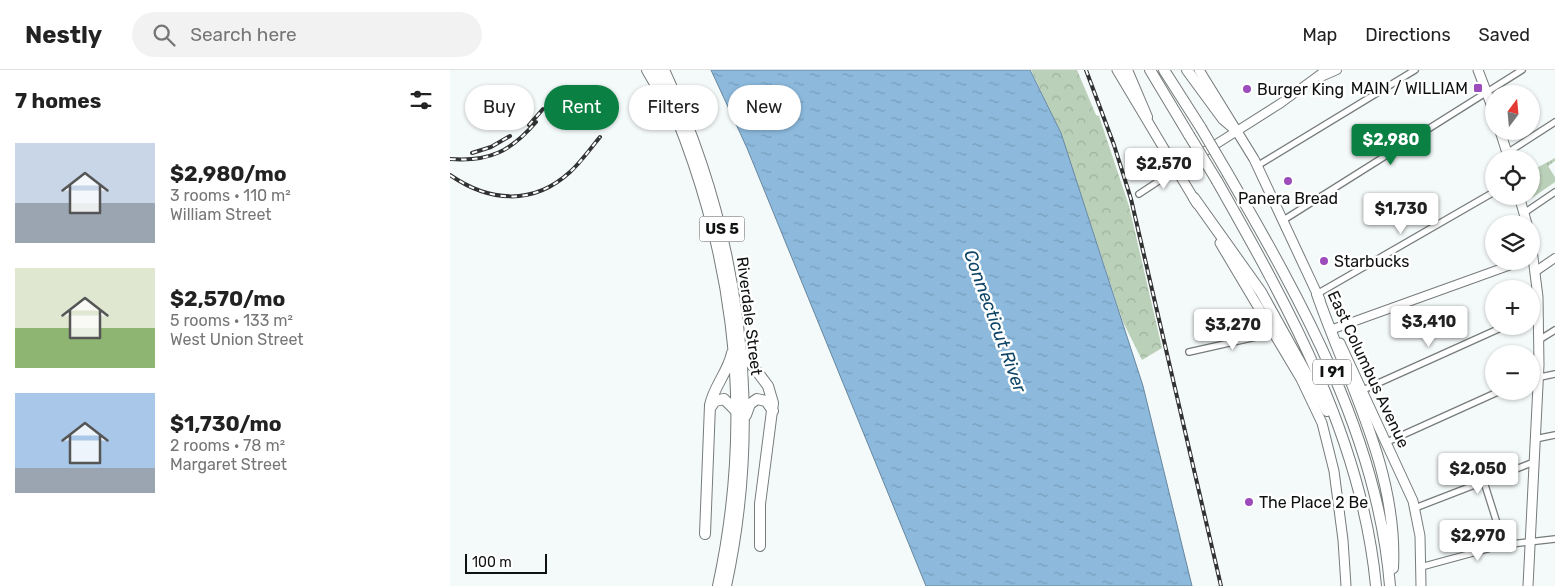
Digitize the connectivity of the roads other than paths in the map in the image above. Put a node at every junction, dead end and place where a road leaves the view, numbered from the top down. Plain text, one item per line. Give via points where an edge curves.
1 (648, 70) edge
2 (656, 70) edge
3 (664, 70) edge
4 (671, 70) edge
5 (1117, 70) edge
6 (1127, 70) edge
7 (1150, 70) edge
8 (1164, 70) edge
9 (1187, 70) edge
10 (1199, 70) edge
11 (1326, 70) edge
12 (1337, 70) edge
13 (1415, 70) edge
14 (1478, 70) edge
15 (1522, 70) edge
16 (1316, 78) junction
17 (1498, 85) edge
18 (1485, 87) edge
19 (1485, 93) edge
20 (1146, 117) junction
21 (1555, 122) edge
22 (1238, 131) junction
23 (689, 135) junction
24 (1516, 150) edge
25 (1257, 166) junction
26 (1177, 168) junction
27 (1555, 192) edge
28 (1139, 194) dead end
29 (1485, 197) edge
30 (1194, 198) junction
31 (1522, 205) edge
32 (1524, 213) joint
33 (1282, 221) junction
34 (1555, 258) edge
35 (1497, 270) edge
36 (1536, 271) joint
37 (1536, 280) edge
38 (1317, 294) junction
39 (1333, 329) junction
40 (1555, 330) edge
41 (1274, 333) junction
42 (1485, 335) edge
43 (1538, 335) edge
44 (734, 339) junction
45 (1539, 340) junction
46 (1538, 345) edge
47 (742, 348) junction
48 (1189, 352) dead end
49 (1555, 374) edge
50 (1540, 377) edge
51 (1363, 390) junction
52 (1485, 398) edge
53 (1535, 400) edge
54 (709, 408) junction
55 (772, 411) junction
56 (737, 412) junction
57 (744, 423) junction
58 (1555, 435) edge
59 (1535, 439) junction
60 (1388, 442) junction
61 (1534, 462) junction
62 (1357, 480) junction
63 (1484, 482) junction
64 (1415, 508) junction
65 (705, 534) dead end
66 (1555, 539) edge
67 (1532, 541) junction
68 (1502, 545) junction
69 (760, 546) dead end
70 (1421, 567) junction
71 (1527, 585) edge
72 (718, 586) edge
73 (726, 586) edge
74 (1346, 586) edge
75 (1376, 586) edge
76 (1391, 586) edge
77 (1421, 586) edge

1 - 23 highway
2 - 23 highway, Riverdale Street / US 5
3 - 23 highway, Riverdale Street / US 5
4 - 23 highway
5 - 20 main road
6 - 20 highway
7 - 62 highway, I 91, bridge via 1217,181 1309,355 1338,419
8 - 76 highway, I 91, bridge via 1228,174 1306,316 1350,412 1376,495
9 - 22 highway via 1223,119
10 - 22 main road, East Columbus Avenue
11 - 16 main road
12 - 16 main road
13 - 25 street
14 - 18 main road
15 - 17 street
16 - 22 main road
19 - 33 street
20 - 26 main road
21 - 24 street
22 - 25 main road, East Columbus Avenue
22 - 26 main road
23 - 44 highway, Riverdale Street / US 5 via 717,238
23 - 47 highway, Riverdale Street / US 5 via 711,190 728,256
25 - 33 main road, East Columbus Avenue
26 - 28 street
26 - 30 main road
27 - 32 street
29 - 38 street
30 - 41 main road
30 - 62 highway via 1272,310 1323,402
31 - 32 main road
33 - 38 main road, East Columbus Avenue
34 - 36 main road
35 - 39 main road
36 - 37 main road
38 - 39 main road, East Columbus Avenue
38 - 76 highway via 1369,428 1382,474 1393,530
39 - 51 main road, East Columbus Avenue
40 - 45 street
41 - 48 street
41 - 74 main road via 1310,396 1326,437 1343,534
42 - 51 street
43 - 45 main road
44 - 54 highway via 729,363
44 - 56 highway, Riverdale Street / US 5
45 - 46 main road
47 - 55 highway via 768,386
47 - 57 highway, Riverdale Street / US 5
49 - 50 street
51 - 60 main road, East Columbus Avenue
52 - 60 street
53 - 59 main road
54 - 56 highway via 721,399 729,402
54 - 65 highway
55 - 57 highway via 764,400 754,400 748,407
55 - 69 highway via 760,504
56 - 72 highway, US 5 via 732,508
57 - 73 highway, US 5 via 740,502
58 - 59 street
59 - 61 main road
60 - 64 main road, East Columbus Avenue
61 - 63 street
61 - 67 main road
62 - 75 highway, I 91 via 1371,542
63 - 64 street
63 - 68 street
64 - 70 main road, East Columbus Avenue
66 - 67 street
67 - 68 street
67 - 71 main road
68 - 70 street
70 - 77 main road, East Columbus Avenue

